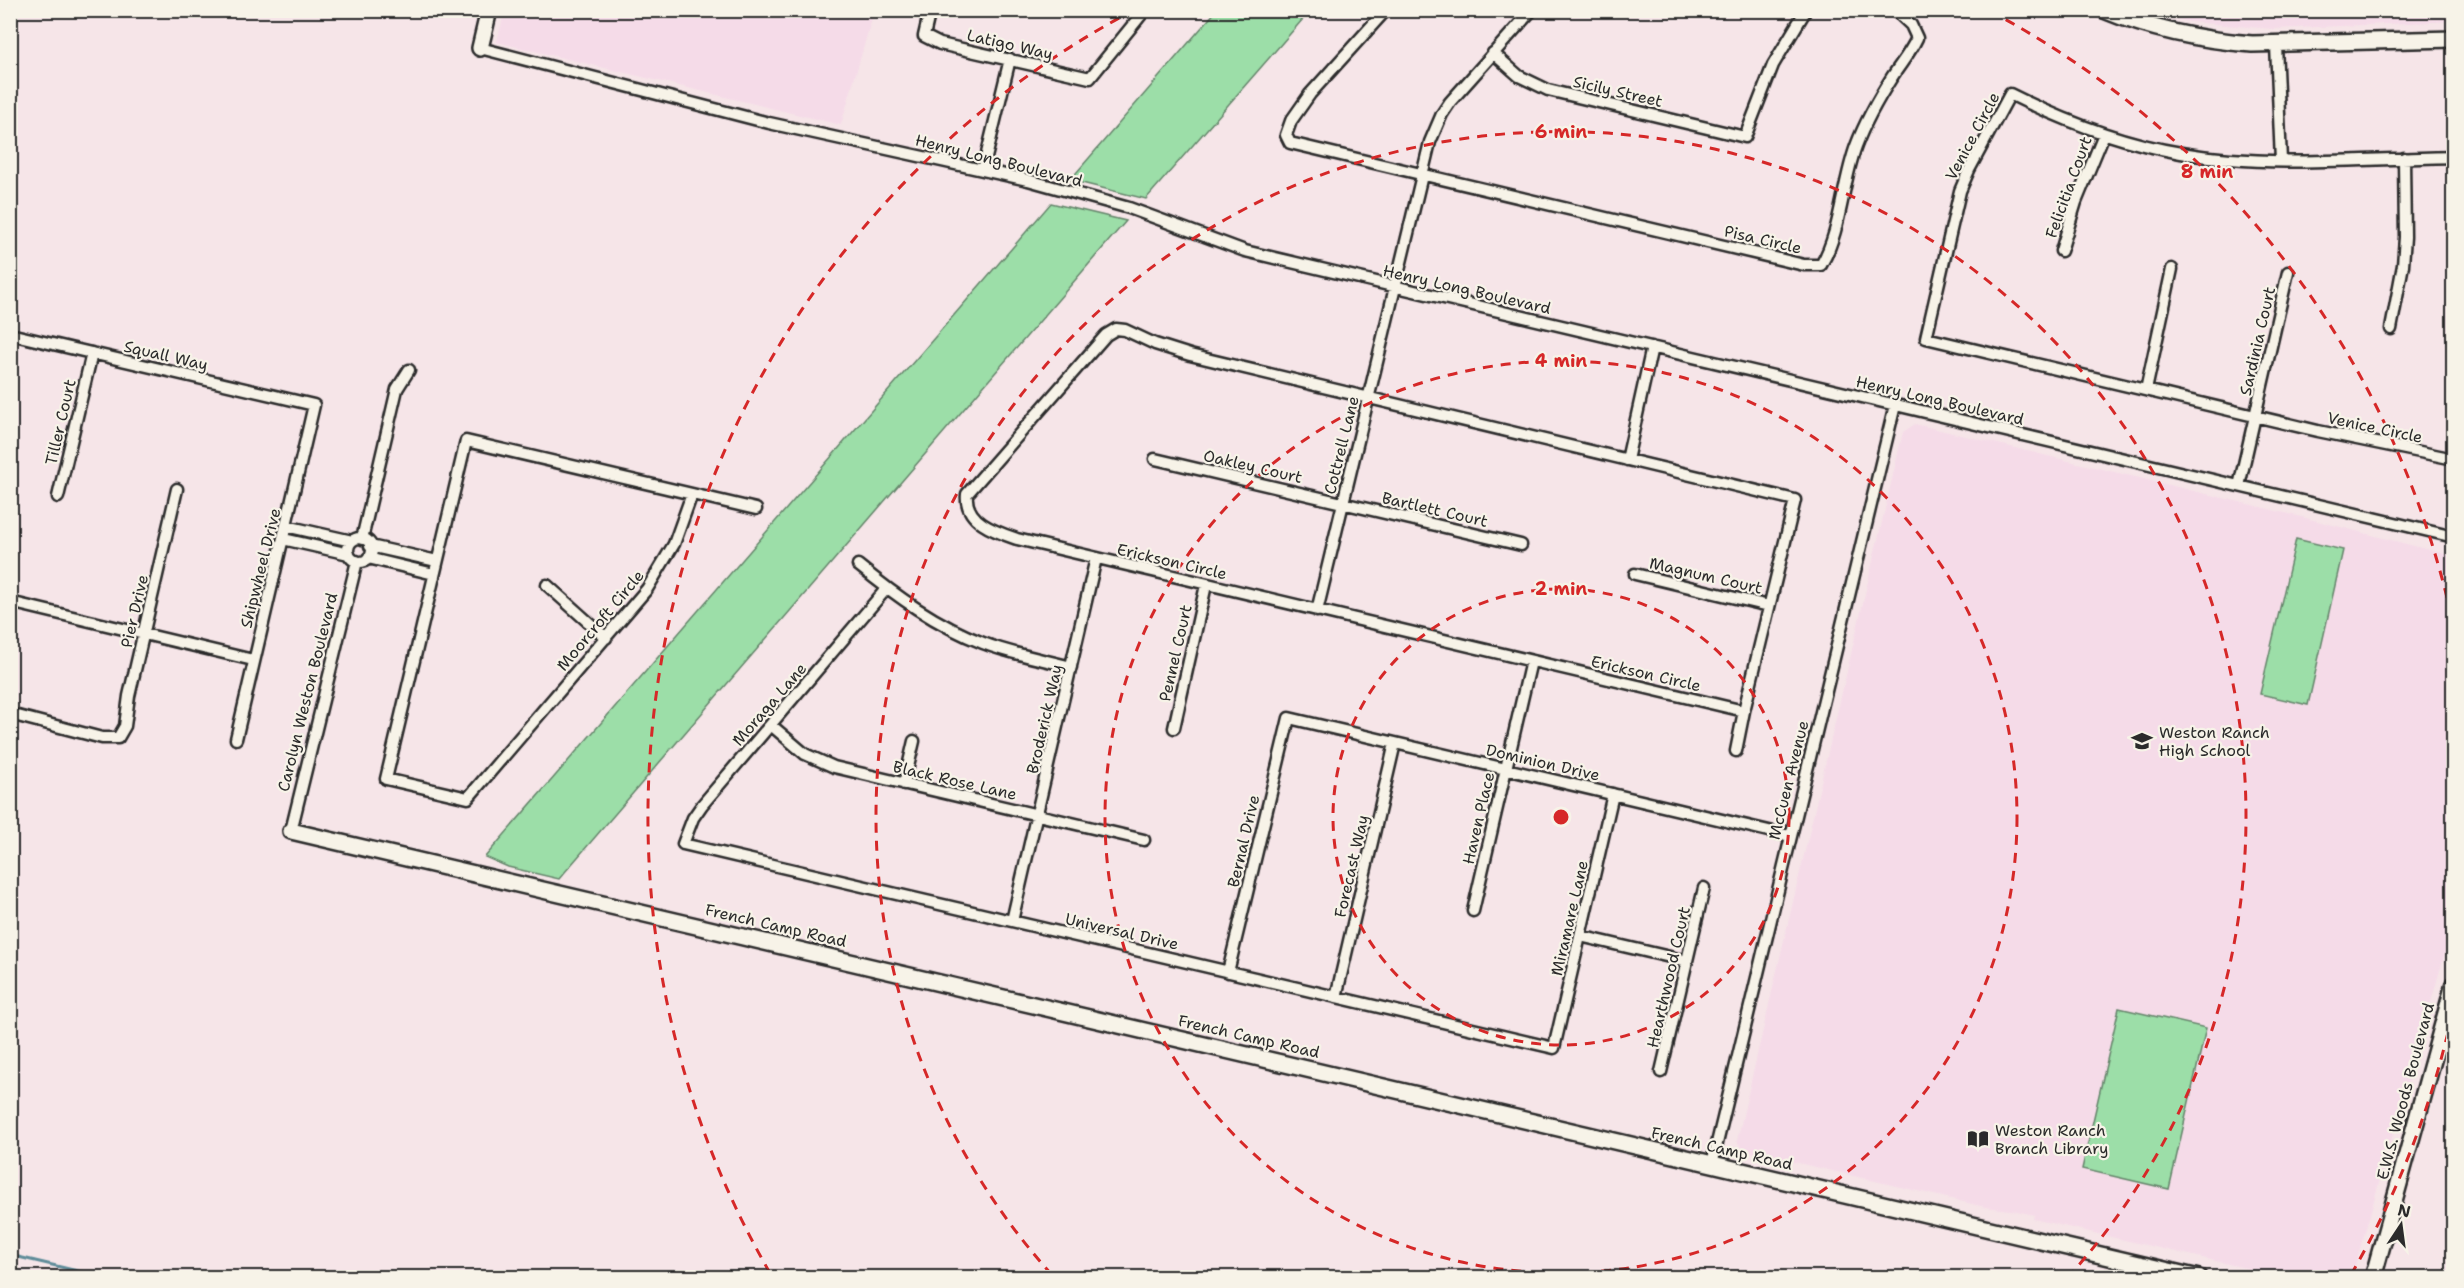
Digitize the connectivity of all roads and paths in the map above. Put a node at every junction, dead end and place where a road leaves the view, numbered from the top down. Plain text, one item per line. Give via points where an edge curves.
1 (489, 10) edge
2 (930, 10) edge
3 (1146, 10) edge
4 (1386, 10) edge
5 (1532, 10) edge
6 (1806, 10) edge
7 (1895, 10) edge
8 (2104, 10) edge
9 (2454, 39) edge
10 (2276, 45) junction
11 (480, 48) joint
12 (1493, 53) junction
13 (1010, 59) junction
14 (2104, 134) junction
15 (2454, 157) edge
16 (2404, 158) junction
17 (2281, 161) junction
18 (983, 170) junction
19 (1422, 174) junction
20 (2061, 251) dead end
21 (2172, 269) dead end
22 (2288, 272) dead end
23 (1394, 287) junction
24 (2391, 329) dead end
25 (10, 334) edge
26 (1652, 347) junction
27 (92, 353) junction
28 (410, 370) dead end
29 (2146, 390) junction
30 (1369, 397) junction
31 (314, 405) joint
32 (1895, 405) junction
33 (2256, 416) junction
34 (1155, 459) dead end
35 (2454, 459) edge
36 (1627, 460) junction
37 (2239, 486) junction
38 (177, 489) dead end
39 (692, 494) junction
40 (58, 497) dead end
41 (1343, 502) junction
42 (756, 509) dead end
43 (285, 526) junction
44 (2454, 537) edge
45 (283, 539) junction
46 (361, 542) junction
47 (1521, 545) dead end
48 (358, 558) junction
49 (1096, 558) junction
50 (437, 561) junction
51 (858, 565) dead end
52 (434, 574) junction
53 (1635, 574) dead end
54 (548, 585) dead end
55 (1206, 585) junction
56 (887, 588) junction
57 (10, 603) edge
58 (1769, 606) junction
59 (1317, 611) junction
60 (145, 634) junction
61 (606, 638) junction
62 (253, 660) junction
63 (1531, 661) junction
64 (1071, 667) junction
65 (1744, 711) junction
66 (10, 714) edge
67 (1289, 718) joint
68 (771, 725) junction
69 (1174, 728) dead end
70 (236, 739) dead end
71 (914, 741) dead end
72 (1395, 743) junction
73 (1736, 751) dead end
74 (1505, 769) junction
75 (904, 784) junction
76 (1612, 794) junction
77 (1036, 815) junction
78 (291, 831) joint
79 (1790, 836) junction
80 (1144, 840) dead end
81 (684, 844) joint
82 (1704, 888) dead end
83 (1473, 911) dead end
84 (1012, 921) junction
85 (1580, 936) junction
86 (1687, 961) junction
87 (1228, 972) junction
88 (2454, 984) edge
89 (1336, 997) junction
90 (2450, 1008) edge
91 (1554, 1048) joint
92 (1661, 1072) dead end
93 (1712, 1164) junction
94 (2199, 1278) edge
95 (2373, 1278) edge

1 - 11 street
2 - 13 street, Latigo Way via 924,36 940,44
3 - 13 street, Latigo Way via 1090,78
4 - 19 street, Pisa Circle via 1310,94 1291,121 1287,135 1290,143
5 - 12 street
6 - 12 street, Sicily Street via 1773,65 1745,137 1548,90 1519,76
7 - 19 street, Pisa Circle via 1911,25 1917,38 1880,96 1856,146 1829,251 1821,265 1804,265
8 - 10 street via 2191,37
9 - 10 street
10 - 17 street
11 - 18 street, Henry Long Boulevard via 769,123
12 - 19 street via 1442,114
13 - 18 street
14 - 17 street, Venice Circle via 2180,153
14 - 20 street, Felicitia Court
14 - 29 street, Venice Circle via 2010,94 1960,190 1926,338
15 - 16 street, Venice Circle
16 - 17 street, Venice Circle
16 - 24 street via 2403,265
18 - 23 street, Henry Long Boulevard via 1129,208 1245,251
19 - 23 street
21 - 29 street
22 - 33 street, Sardinia Court
23 - 26 street, Henry Long Boulevard
23 - 30 street, Cottrell Lane
25 - 27 street, Squall Way
26 - 32 street, Henry Long Boulevard
26 - 36 street
27 - 31 street, Squall Way
27 - 40 street, Tiller Court
28 - 46 street via 397,389
29 - 33 street, Venice Circle
30 - 36 street, Erickson Circle
30 - 41 street, Cottrell Lane
30 - 49 street, Erickson Circle via 1190,355 1116,329 1106,335 971,487 966,503 974,517 1000,534
31 - 43 street, Shipwheel Drive
32 - 37 street, Henry Long Boulevard
32 - 79 street, McCuen Avenue
33 - 35 street, Venice Circle
33 - 37 street
34 - 41 street, Oakley Court
36 - 58 street, Erickson Circle via 1796,500
37 - 44 street, Henry Long Boulevard
38 - 60 street, Pier Drive
39 - 42 street
39 - 50 street, Moorcroft Circle via 466,441
39 - 61 street, Moorcroft Circle via 681,528 661,567
41 - 47 street, Bartlett Court
41 - 59 street, Cottrell Lane
43 - 45 street, Shipwheel Drive
43 - 46 street
45 - 48 street
45 - 62 street, Shipwheel Drive
46 - 48 street via 371,552
46 - 48 street via 348,547
46 - 50 street
48 - 52 street
48 - 78 street, Carolyn Weston Boulevard
49 - 55 street, Erickson Circle
49 - 64 street, Broderick Way
50 - 52 street, Moorcroft Circle
51 - 56 street
52 - 61 street, Moorcroft Circle via 386,779 468,798
53 - 58 street, Magnum Court
54 - 61 street
55 - 59 street, Erickson Circle
55 - 69 street, Pennel Court
56 - 64 street via 934,620 984,643
56 - 68 street, Moraga Lane
57 - 60 street
58 - 65 street, Erickson Circle
59 - 63 street, Erickson Circle
60 - 62 street
60 - 66 street, Pier Drive via 125,726 118,738 102,738
62 - 70 street, Shipwheel Drive
63 - 65 street, Erickson Circle
63 - 74 street, Haven Place
64 - 77 street, Broderick Way
65 - 73 street
67 - 72 street, Dominion Drive
67 - 87 street, Bernal Drive
68 - 75 street, Black Rose Lane via 819,761
68 - 81 street, Moraga Lane via 702,805
71 - 75 street
72 - 74 street, Dominion Drive
72 - 89 street, Forecast Way
74 - 76 street, Dominion Drive
74 - 83 street, Haven Place
75 - 77 street, Black Rose Lane
76 - 79 street, Dominion Drive
76 - 85 street, Miramare Lane
77 - 80 street, Black Rose Lane
77 - 84 street, Broderick Way
78 - 93 street, French Camp Road
79 - 93 street, McCuen Avenue
81 - 84 street, Universal Drive
82 - 86 street, Hearthwood Court
84 - 87 street, Universal Drive
85 - 86 street
85 - 91 street, Miramare Lane
86 - 92 street, Hearthwood Court
87 - 89 street, Universal Drive
88 - 90 street, E.W.S. Woods Boulevard
89 - 91 street, Universal Drive
90 - 95 street, E.W.S. Woods Boulevard
93 - 94 street, French Camp Road

